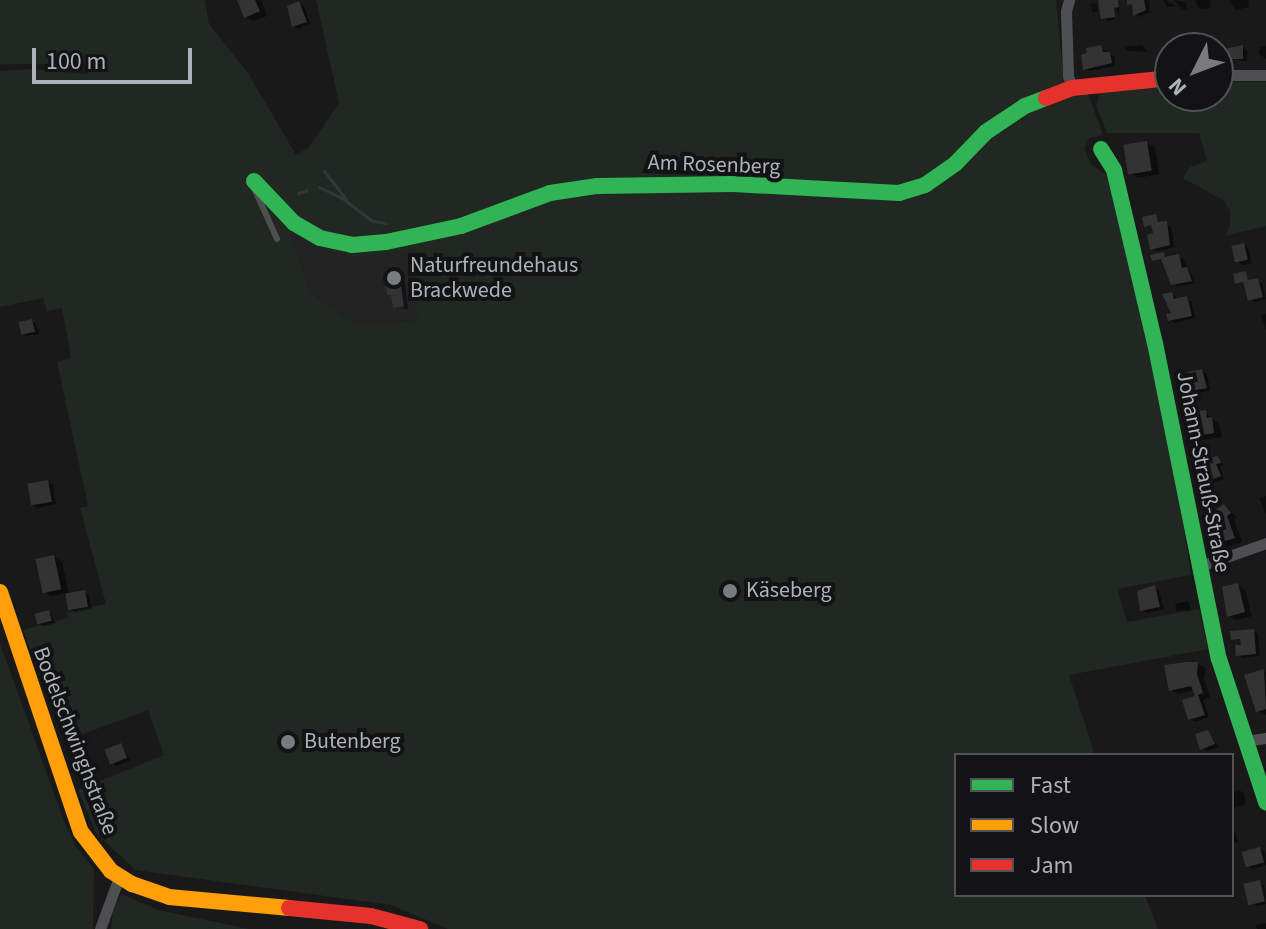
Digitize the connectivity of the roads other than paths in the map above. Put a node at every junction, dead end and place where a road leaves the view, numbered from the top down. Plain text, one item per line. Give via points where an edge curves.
1 (1069, 0) edge
2 (1234, 75) edge
3 (1266, 75) edge
4 (1154, 80) edge
5 (1072, 88) junction
6 (1101, 149) dead end
7 (254, 181) joint
8 (277, 239) dead end
9 (1266, 543) edge
10 (1198, 567) junction
11 (0, 592) edge
12 (1266, 738) edge
13 (1246, 741) junction
14 (1266, 802) edge
15 (119, 877) junction
16 (100, 929) edge
17 (420, 929) edge

1 - 5 street
2 - 3 street
4 - 5 street, Am Rosenberg
5 - 7 street, Am Rosenberg via 1009,114 956,163 925,185 899,193 733,184 597,186 550,193 461,226 352,245 320,238 294,223
6 - 10 street, Johann-Strauß-Straße via 1114,170 1155,343
7 - 8 lane
9 - 10 street
10 - 13 street, Johann-Strauß-Straße via 1219,659
11 - 15 street, Bodelschwinghstraße via 81,832
12 - 13 street
13 - 14 street, Johann-Strauß-Straße
15 - 16 street
15 - 17 street, Bodelschwinghstraße via 169,897 371,916

